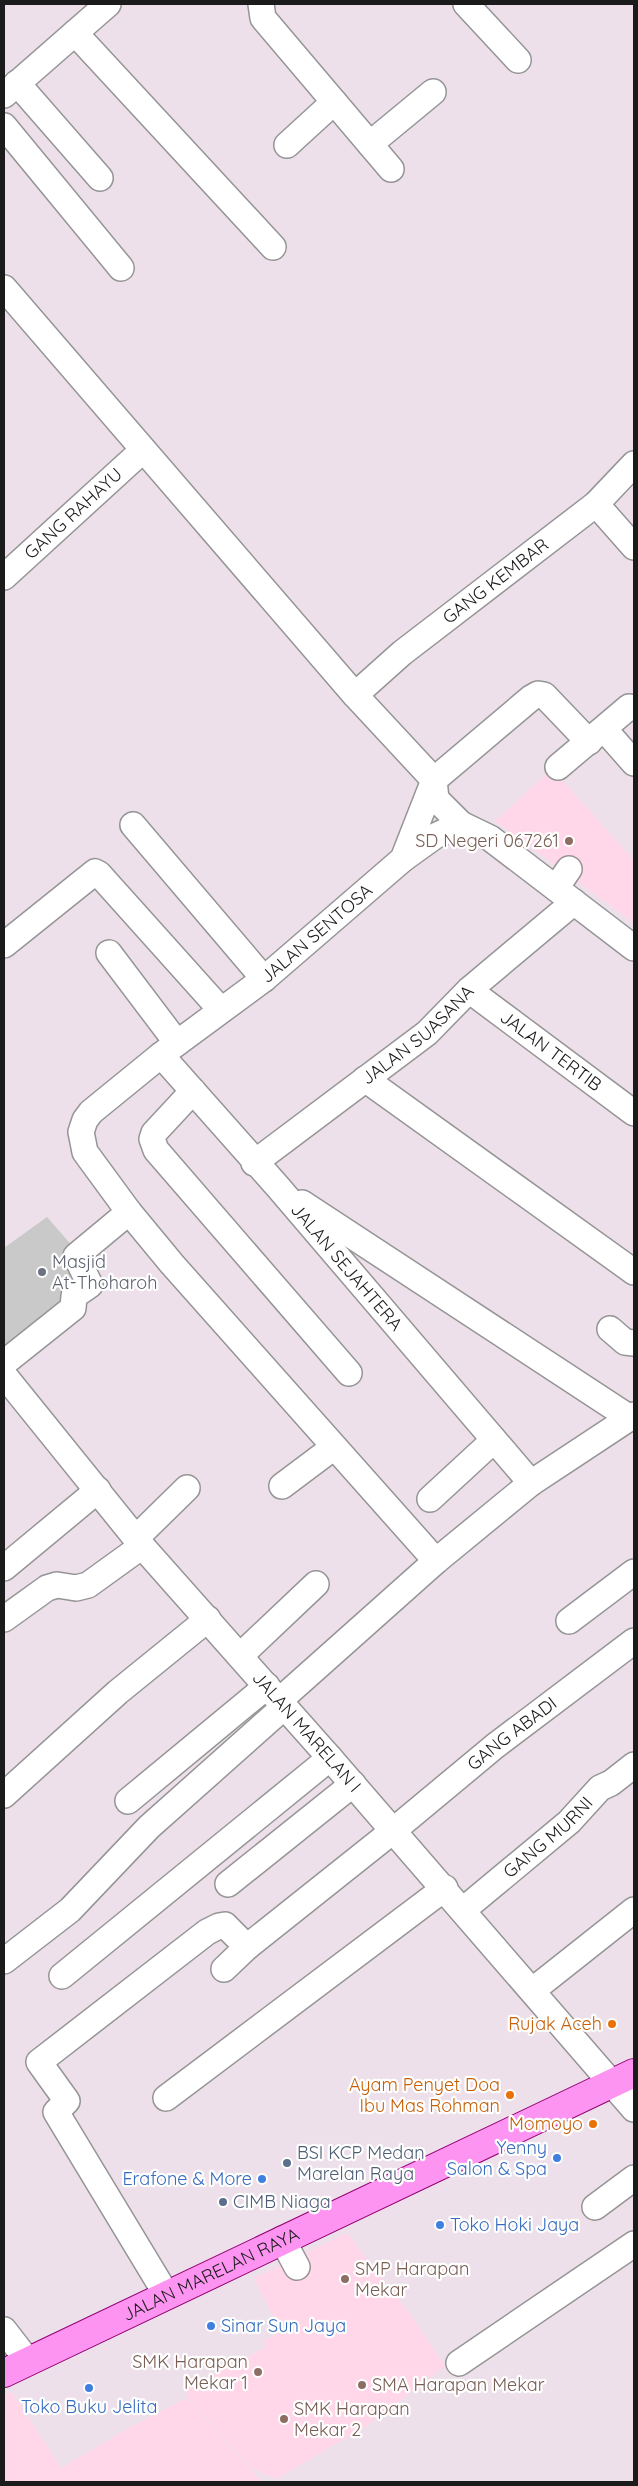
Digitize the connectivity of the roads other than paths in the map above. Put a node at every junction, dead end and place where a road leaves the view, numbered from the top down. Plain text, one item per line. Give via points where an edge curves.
1 (108, 4) edge
2 (261, 4) edge
3 (466, 4) edge
4 (75, 34) junction
5 (518, 60) dead end
6 (10, 89) edge
7 (433, 92) dead end
8 (334, 102) junction
9 (4, 126) edge
10 (370, 144) junction
11 (287, 145) dead end
12 (391, 169) dead end
13 (100, 178) dead end
14 (272, 247) dead end
15 (121, 268) dead end
16 (4, 288) edge
17 (143, 450) junction
18 (634, 464) edge
19 (596, 504) junction
20 (634, 547) edge
21 (4, 577) edge
22 (355, 695) junction
23 (634, 708) edge
24 (596, 736) junction
25 (634, 763) edge
26 (558, 767) dead end
27 (434, 780) junction
28 (461, 824) junction
29 (133, 825) dead end
30 (403, 859) junction
31 (566, 886) junction
32 (632, 944) edge
33 (4, 945) edge
34 (109, 953) dead end
35 (264, 979) junction
36 (469, 990) junction
37 (221, 1010) junction
38 (169, 1049) junction
39 (365, 1079) junction
40 (193, 1091) junction
41 (634, 1113) edge
42 (254, 1163) junction
43 (278, 1188) junction
44 (129, 1212) junction
45 (634, 1272) edge
46 (610, 1329) dead end
47 (634, 1343) edge
48 (4, 1363) edge
49 (349, 1373) dead end
50 (4, 1375) edge
51 (632, 1416) edge
52 (494, 1440) junction
53 (334, 1447) junction
54 (531, 1483) junction
55 (282, 1486) dead end
56 (187, 1488) dead end
57 (98, 1490) junction
58 (430, 1500) dead end
59 (139, 1542) junction
60 (436, 1561) junction
61 (4, 1568) edge
62 (634, 1572) edge
63 (316, 1584) dead end
64 (4, 1619) edge
65 (208, 1619) junction
66 (569, 1621) dead end
67 (634, 1641) edge
68 (241, 1655) junction
69 (277, 1697) junction
70 (330, 1758) junction
71 (634, 1765) edge
72 (354, 1784) junction
73 (4, 1795) edge
74 (128, 1801) dead end
75 (394, 1830) junction
76 (228, 1884) dead end
77 (444, 1888) junction
78 (463, 1910) junction
79 (634, 1910) edge
80 (247, 1947) junction
81 (4, 1961) edge
82 (224, 1969) dead end
83 (62, 1976) dead end
84 (533, 1990) junction
85 (623, 2078) edge
86 (166, 2098) dead end
87 (634, 2109) edge
88 (634, 2178) edge
89 (595, 2207) dead end
90 (282, 2239) junction
91 (634, 2244) edge
92 (297, 2267) dead end
93 (166, 2294) junction
94 (4, 2330) edge
95 (28, 2361) junction
96 (459, 2363) dead end
97 (4, 2373) edge

1 - 4 street
2 - 8 street via 263,18
3 - 5 street
4 - 6 street
4 - 14 street
6 - 13 street
7 - 10 street
8 - 10 street
8 - 11 street
9 - 15 street
10 - 12 street
16 - 17 street
17 - 21 street, GANG RAHAYU
17 - 22 street
18 - 19 street, GANG KEMBAR
19 - 20 street
19 - 22 street, GANG KEMBAR via 402,653
22 - 27 street
23 - 24 street via 629,707
24 - 25 street
24 - 26 street
24 - 27 street via 544,694 538,694
27 - 28 street via 436,799
27 - 30 street, JALAN SENTOSA
28 - 30 street via 436,836
28 - 31 street via 490,838
29 - 35 street
30 - 35 street, JALAN SENTOSA
31 - 32 street
31 - 36 street, JALAN SUASANA
33 - 37 street via 95,872
34 - 38 street, JALAN SEJAHTERA
35 - 37 street, JALAN SENTOSA
36 - 39 street, JALAN SUASANA via 427,1033
36 - 41 street, JALAN TERTIB
37 - 38 street, JALAN SENTOSA
38 - 40 street, JALAN SEJAHTERA
38 - 44 street, JALAN SENTOSA via 91,1112 82,1125 85,1152
39 - 42 street, JALAN SUASANA
39 - 45 street
40 - 42 street, JALAN SEJAHTERA
40 - 49 street via 154,1133 152,1139 156,1150
42 - 43 street, JALAN SEJAHTERA
43 - 51 street
43 - 52 street, JALAN SEJAHTERA
44 - 48 street via 76,1256 90,1286 74,1296 73,1308
44 - 53 street, JALAN SENTOSA
46 - 47 street via 625,1342
50 - 57 street, JALAN MARELAN I
51 - 54 street
52 - 54 street, JALAN SEJAHTERA
52 - 58 street
53 - 55 street
53 - 60 street, JALAN SENTOSA
54 - 60 street
56 - 59 street
57 - 59 street, JALAN MARELAN I
57 - 61 street
59 - 64 street via 88,1585 47,1588
59 - 65 street, JALAN MARELAN I
60 - 69 street
62 - 66 street
63 - 68 street
65 - 68 street, JALAN MARELAN I
65 - 73 street via 118,1692
67 - 75 street, GANG ABADI via 495,1746
68 - 69 street, JALAN MARELAN I
69 - 70 street, JALAN MARELAN I
69 - 74 street
69 - 81 street via 70,1910
70 - 72 street, JALAN MARELAN I
70 - 83 street
71 - 78 street, GANG MURNI via 600,1788 569,1822
72 - 75 street, JALAN MARELAN I
72 - 76 street
75 - 77 street, JALAN MARELAN I
75 - 80 street, GANG ABADI
77 - 78 street, JALAN MARELAN I
77 - 86 street
78 - 84 street, JALAN MARELAN I
79 - 84 street
80 - 82 street, GANG ABADI
80 - 93 street via 225,1926 207,1932 39,2062 67,2101 56,2112
84 - 85 street, JALAN MARELAN I
85 - 87 street, JALAN MARELAN I
85 - 90 main road, JALAN MARELAN RAYA
88 - 89 street
90 - 92 street
90 - 93 main road, JALAN MARELAN RAYA
91 - 96 street
93 - 95 main road, JALAN MARELAN RAYA
94 - 95 street
95 - 97 main road, JALAN MARELAN RAYA

